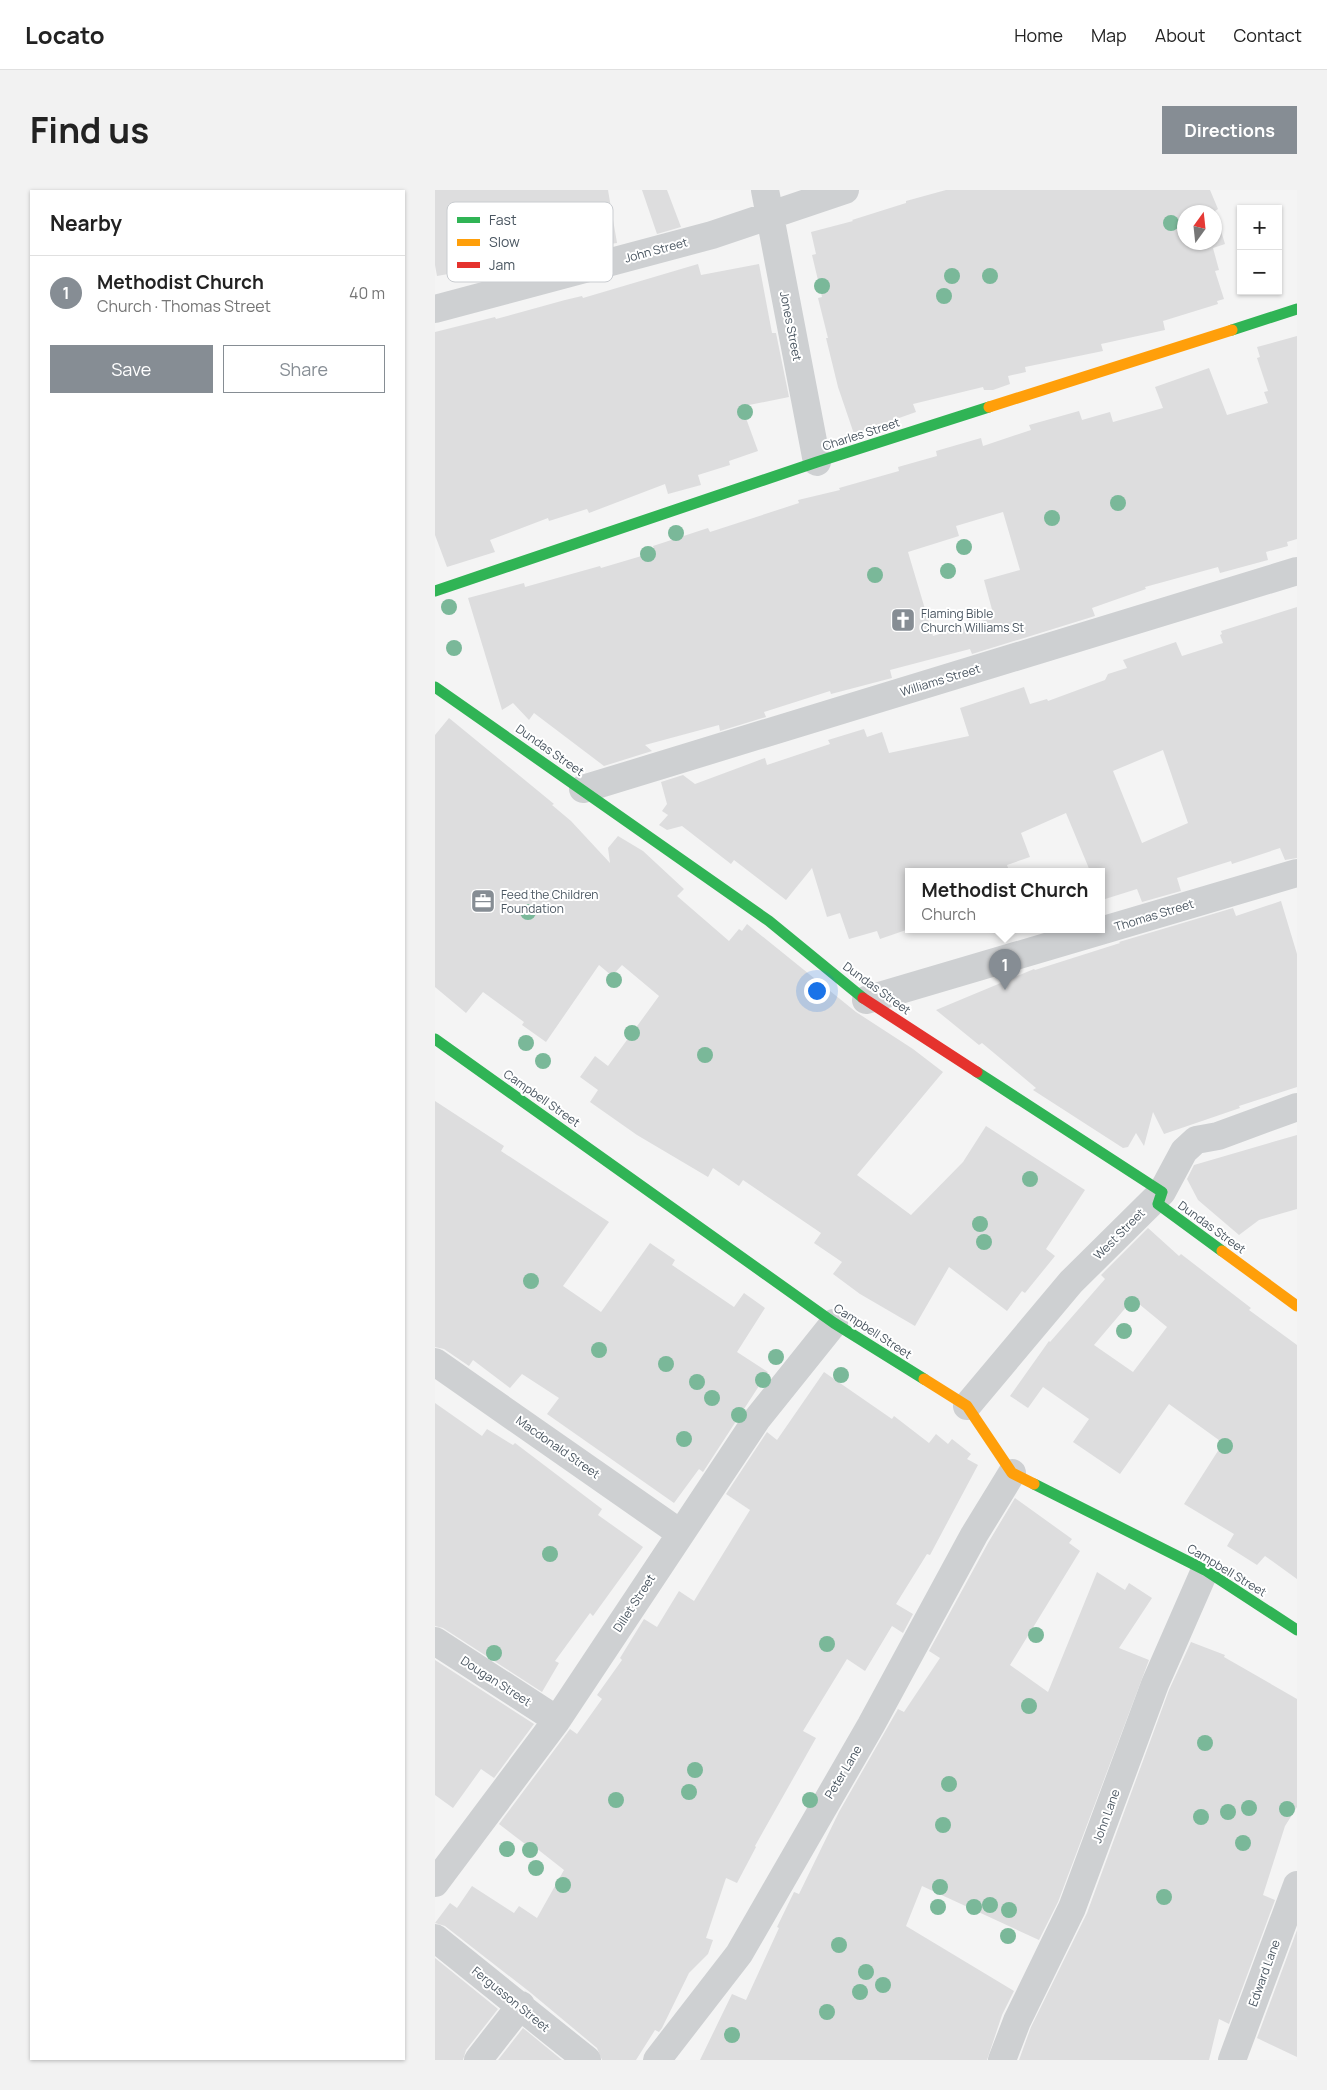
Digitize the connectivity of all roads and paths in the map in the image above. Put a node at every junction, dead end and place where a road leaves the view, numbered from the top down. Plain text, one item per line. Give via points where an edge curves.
1 (845, 190) edge
2 (767, 202) edge
3 (613, 261) edge
4 (536, 282) edge
5 (435, 309) edge
6 (1297, 309) edge
7 (817, 462) junction
8 (1297, 572) edge
9 (435, 590) edge
10 (435, 687) edge
11 (583, 789) junction
12 (1297, 873) edge
13 (1105, 930) edge
14 (1093, 933) edge
15 (866, 1000) junction
16 (435, 1039) edge
17 (1297, 1107) edge
18 (1161, 1192) junction
19 (1297, 1306) edge
20 (834, 1323) junction
21 (435, 1362) edge
22 (967, 1406) junction
23 (1012, 1473) junction
24 (680, 1533) junction
25 (1205, 1570) junction
26 (1297, 1630) edge
27 (435, 1641) edge
28 (557, 1720) junction
29 (435, 1883) edge
30 (1297, 1885) edge
31 (435, 1938) edge
32 (521, 2005) junction
33 (478, 2060) edge
34 (587, 2060) edge
35 (657, 2060) edge
36 (1002, 2060) edge
37 (1232, 2060) edge

1 - 2 street, John Street
2 - 3 street, John Street via 712,235
2 - 7 street, Jones Street
4 - 5 street, John Street
6 - 7 street, Charles Street
7 - 9 street, Charles Street
8 - 11 street, Williams Street
10 - 11 street, Dundas Street
11 - 15 street, Dundas Street via 769,921
12 - 13 street, Thomas Street
14 - 15 street, Thomas Street
15 - 18 street, Dundas Street
16 - 20 street, Campbell Street
17 - 18 street, West Street via 1197,1140 1184,1151
18 - 19 street, Dundas Street via 1158,1204
18 - 22 street, West Street via 1071,1282
20 - 22 street, Campbell Street
20 - 24 street, Dillet Street via 757,1420
21 - 24 street, Macdonald Street
22 - 23 street, Campbell Street
23 - 25 street, Campbell Street
23 - 35 street, Peter Lane via 739,1954
24 - 28 street, Dillet Street
25 - 26 street, Campbell Street
25 - 36 street, John Lane via 1155,1684 1072,1908 1017,2021
27 - 28 street, Dougan Street
28 - 29 street, Dillet Street
30 - 37 street, Edward Lane
31 - 32 street, Fergusson Street
32 - 33 street
32 - 34 street, Fergusson Street

